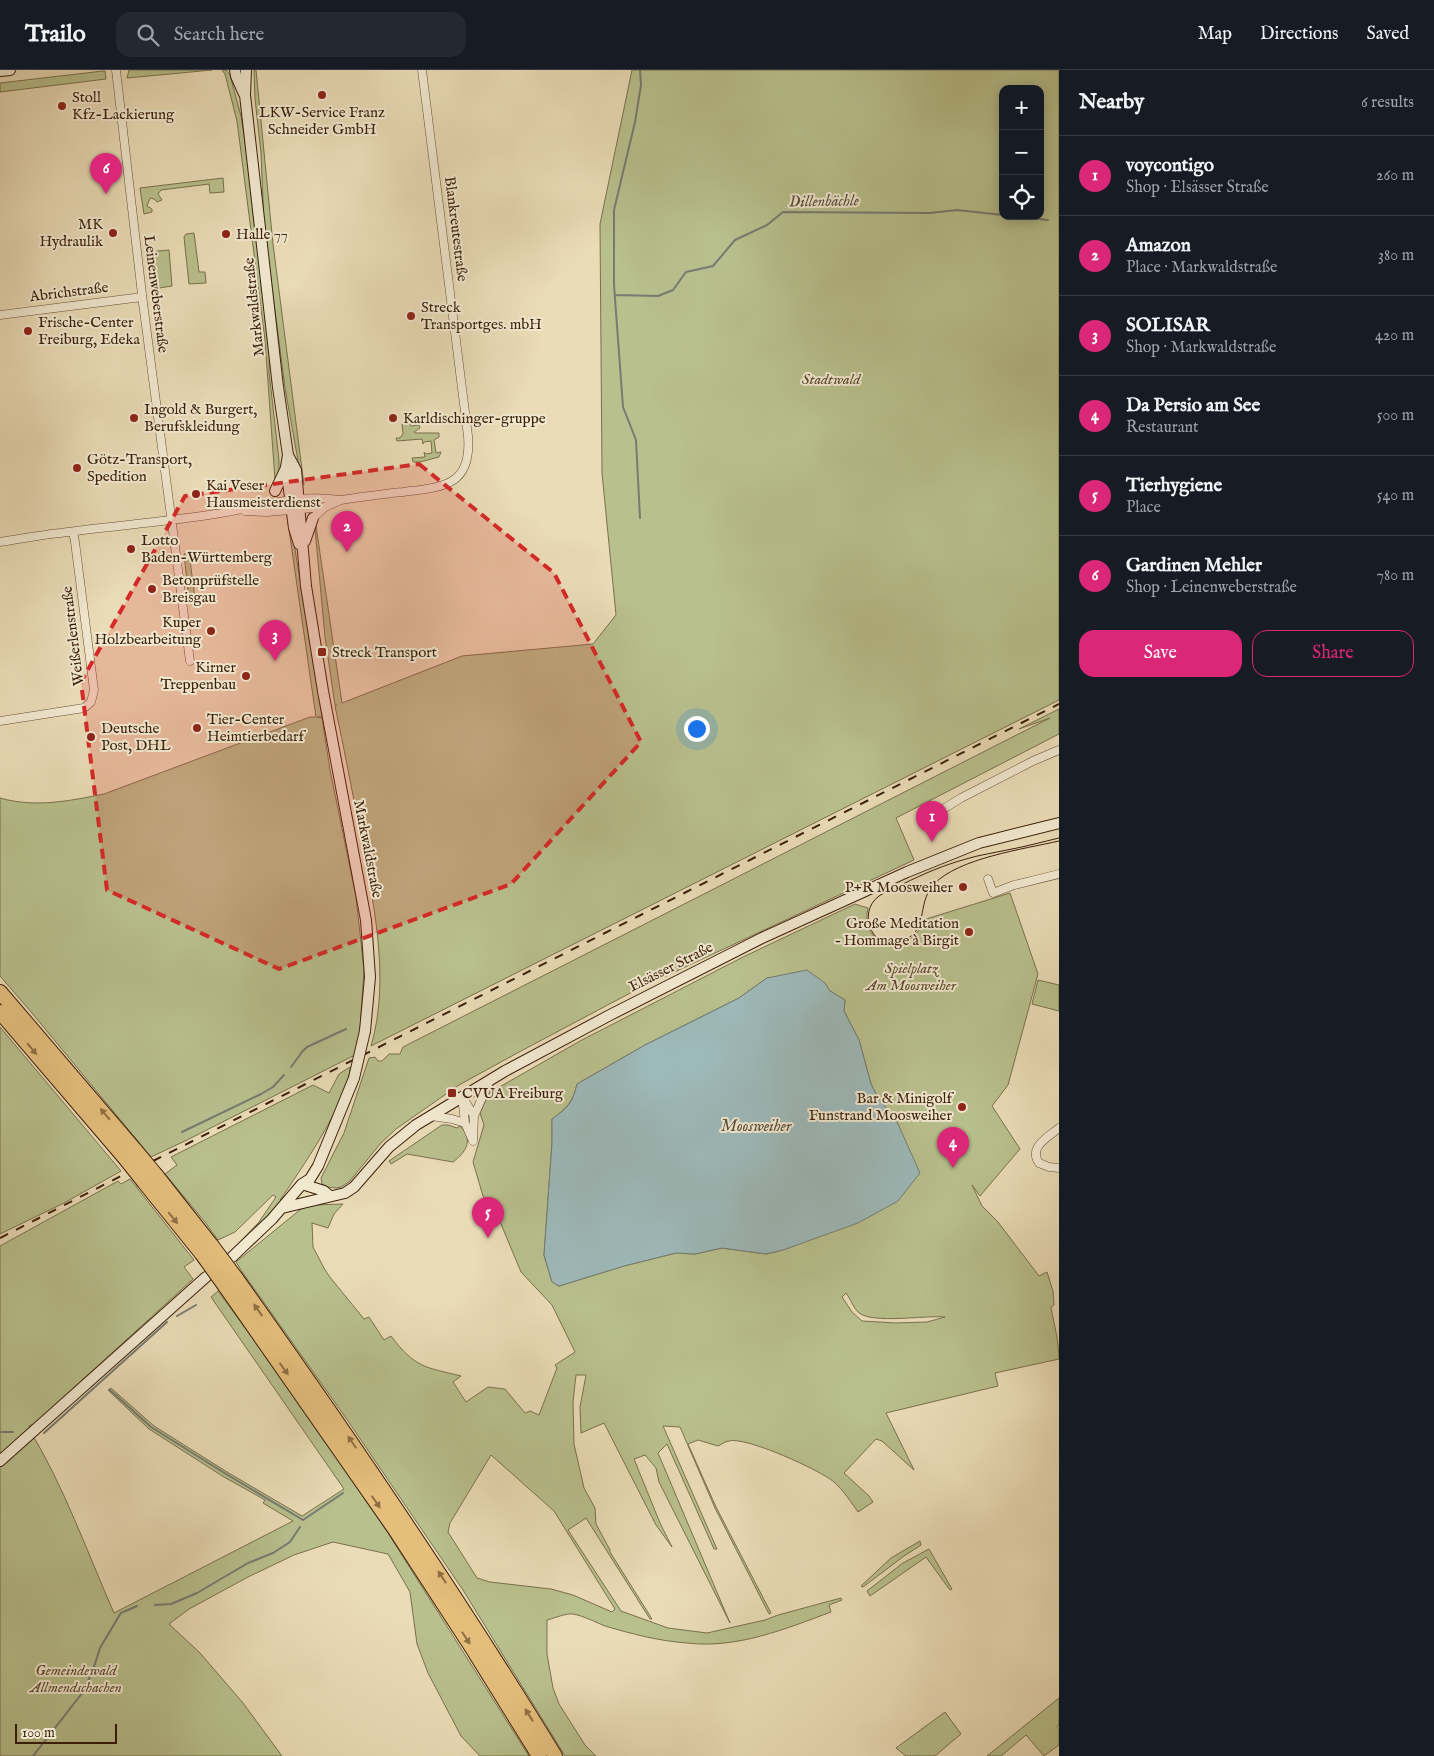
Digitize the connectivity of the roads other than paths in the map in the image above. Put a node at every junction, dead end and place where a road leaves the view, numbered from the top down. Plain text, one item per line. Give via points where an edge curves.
1 (10, 70) edge
2 (116, 70) edge
3 (422, 70) edge
4 (0, 71) edge
5 (240, 72) edge
6 (142, 297) junction
7 (0, 315) edge
8 (288, 455) junction
9 (286, 467) junction
10 (274, 491) joint
11 (340, 500) junction
12 (261, 504) junction
13 (295, 504) junction
14 (325, 507) junction
15 (240, 510) junction
16 (313, 518) joint
17 (172, 520) junction
18 (73, 532) junction
19 (0, 542) edge
20 (302, 549) junction
21 (190, 661) dead end
22 (0, 721) edge
23 (1059, 750) edge
24 (932, 816) dead end
25 (1059, 823) edge
26 (1059, 874) edge
27 (988, 879) dead end
28 (0, 992) edge
29 (0, 1012) edge
30 (490, 1080) junction
31 (462, 1096) junction
32 (431, 1116) junction
33 (474, 1116) junction
34 (465, 1123) junction
35 (1059, 1128) edge
36 (130, 1154) junction
37 (1059, 1168) edge
38 (302, 1184) junction
39 (330, 1196) junction
40 (317, 1199) junction
41 (282, 1208) junction
42 (232, 1257) dead end
43 (206, 1277) dead end
44 (230, 1282) junction
45 (0, 1461) edge
46 (538, 1756) edge
47 (555, 1756) edge

1 - 4 main road
2 - 6 street, Leinenweberstraße
3 - 11 street, Blankreutestraße via 469,450 461,472 443,486
5 - 8 main road, Markwaldstraße
6 - 7 street, Abrichstraße
6 - 17 street, Leinenweberstraße
8 - 9 main road, Markwaldstraße
8 - 13 main road, Markwaldstraße via 296,470
9 - 10 main road
9 - 13 main road, Markwaldstraße
10 - 12 street
11 - 13 street, Blankreutestraße via 321,497
11 - 14 street, Blankreutestraße
12 - 13 street
12 - 15 street
13 - 14 street, Blankreutestraße
13 - 15 street via 267,512
13 - 20 main road, Markwaldstraße via 297,543
14 - 16 street, Blankreutestraße
15 - 17 street
16 - 20 main road
17 - 18 street
17 - 21 street
18 - 19 street
18 - 22 street, Weißerlenstraße via 94,690 91,702 84,708
20 - 38 main road, Markwaldstraße, bridge via 323,691 370,954 365,1031 354,1078 318,1166 310,1179
23 - 24 street via 961,798
25 - 30 main road, Elsässer Straße via 964,849 858,893 638,1001
26 - 27 street via 992,893
36 -> 28 highway
29 -> 36 highway
30 - 31 main road, Elsässer Straße
30 - 33 street
31 - 32 main road, Elsässer Straße
31 - 33 street
31 - 34 street
32 - 34 street
32 - 39 main road, Elsässer Straße via 389,1147 354,1187 346,1193
33 - 34 street via 473,1142
35 - 37 street via 1041,1142 1035,1153 1039,1163
36 - 44 highway, bridge
38 - 39 main road
38 - 40 main road via 306,1194
38 - 41 main road, Markwaldstraße
39 - 40 main road, Elsässer Straße
40 - 41 main road, Elsässer Straße
41 - 42 main road, Markwaldstraße
43 - 45 main road
44 -> 46 highway via 474,1651
47 -> 44 highway via 407,1523 320,1396

